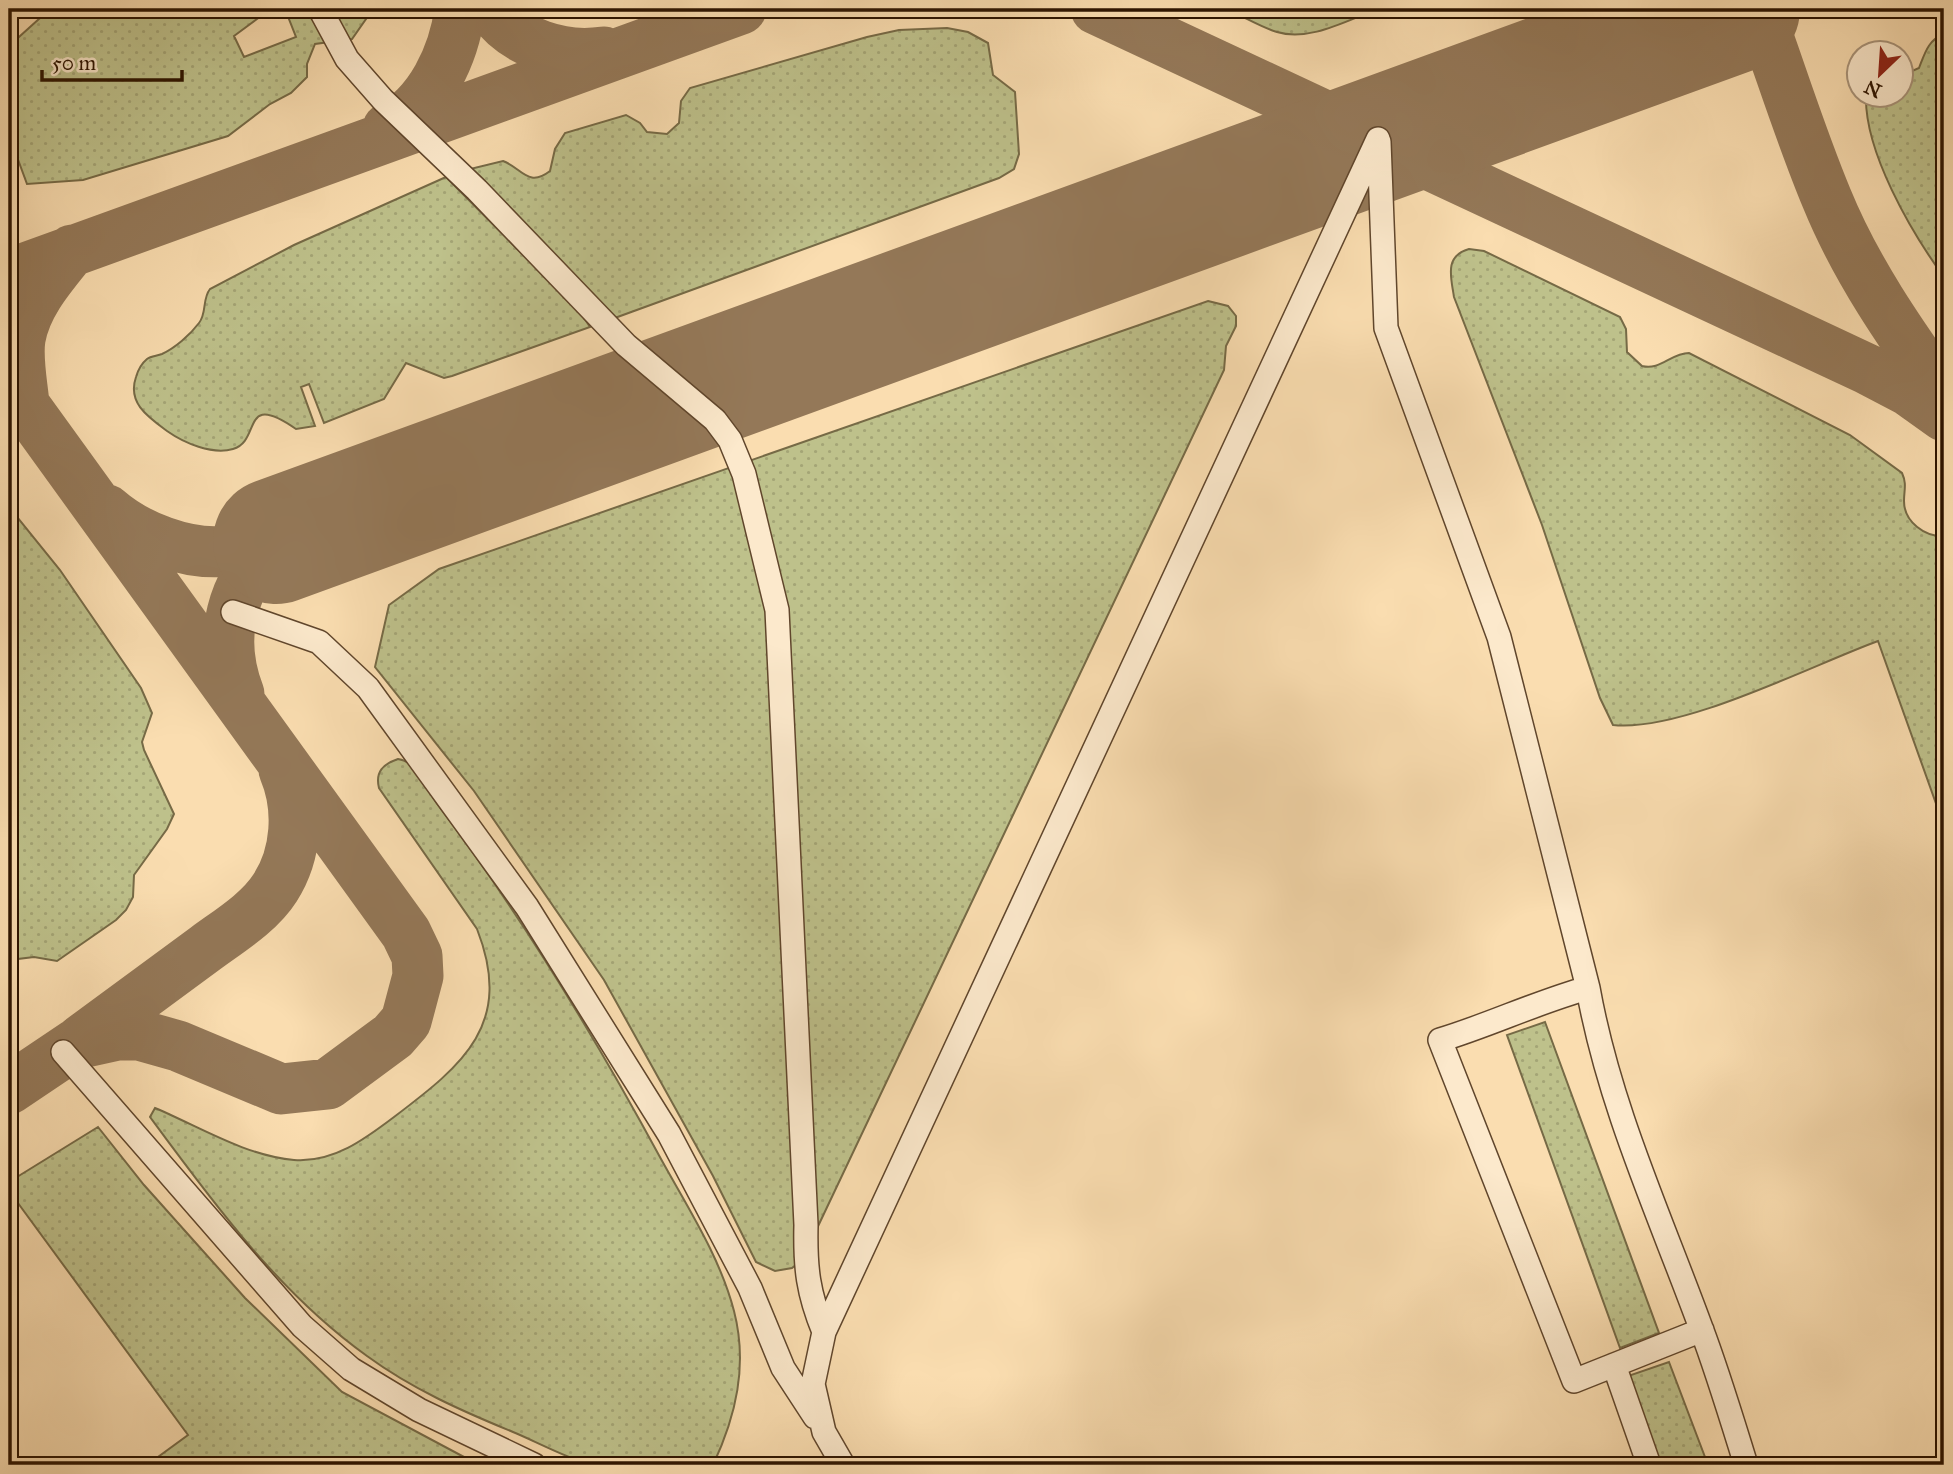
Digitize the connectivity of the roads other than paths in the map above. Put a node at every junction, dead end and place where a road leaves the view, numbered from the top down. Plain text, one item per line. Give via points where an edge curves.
1 (320, 9) edge
2 (233, 612) dead end
3 (1588, 988) junction
4 (64, 1052) dead end
5 (1702, 1330) junction
6 (824, 1332) junction
7 (1615, 1365) junction
8 (824, 1432) junction
9 (534, 1465) edge
10 (843, 1465) edge
11 (1649, 1465) edge
12 (1746, 1465) edge

1 - 6 lane via 347,59 383,100 626,345 715,420 730,440 744,474 777,610 806,1212 804,1269
2 - 8 lane via 319,642 368,688 527,907 669,1135 750,1288 783,1368
3 - 5 lane via 1595,1029 1632,1150
3 - 6 lane via 1499,636 1386,328 1378,139
3 - 7 lane via 1440,1040 1574,1381
4 - 9 lane via 302,1326 351,1369 419,1410
5 - 7 lane
5 - 12 lane
6 - 8 lane via 813,1384
7 - 11 lane
8 - 10 lane

